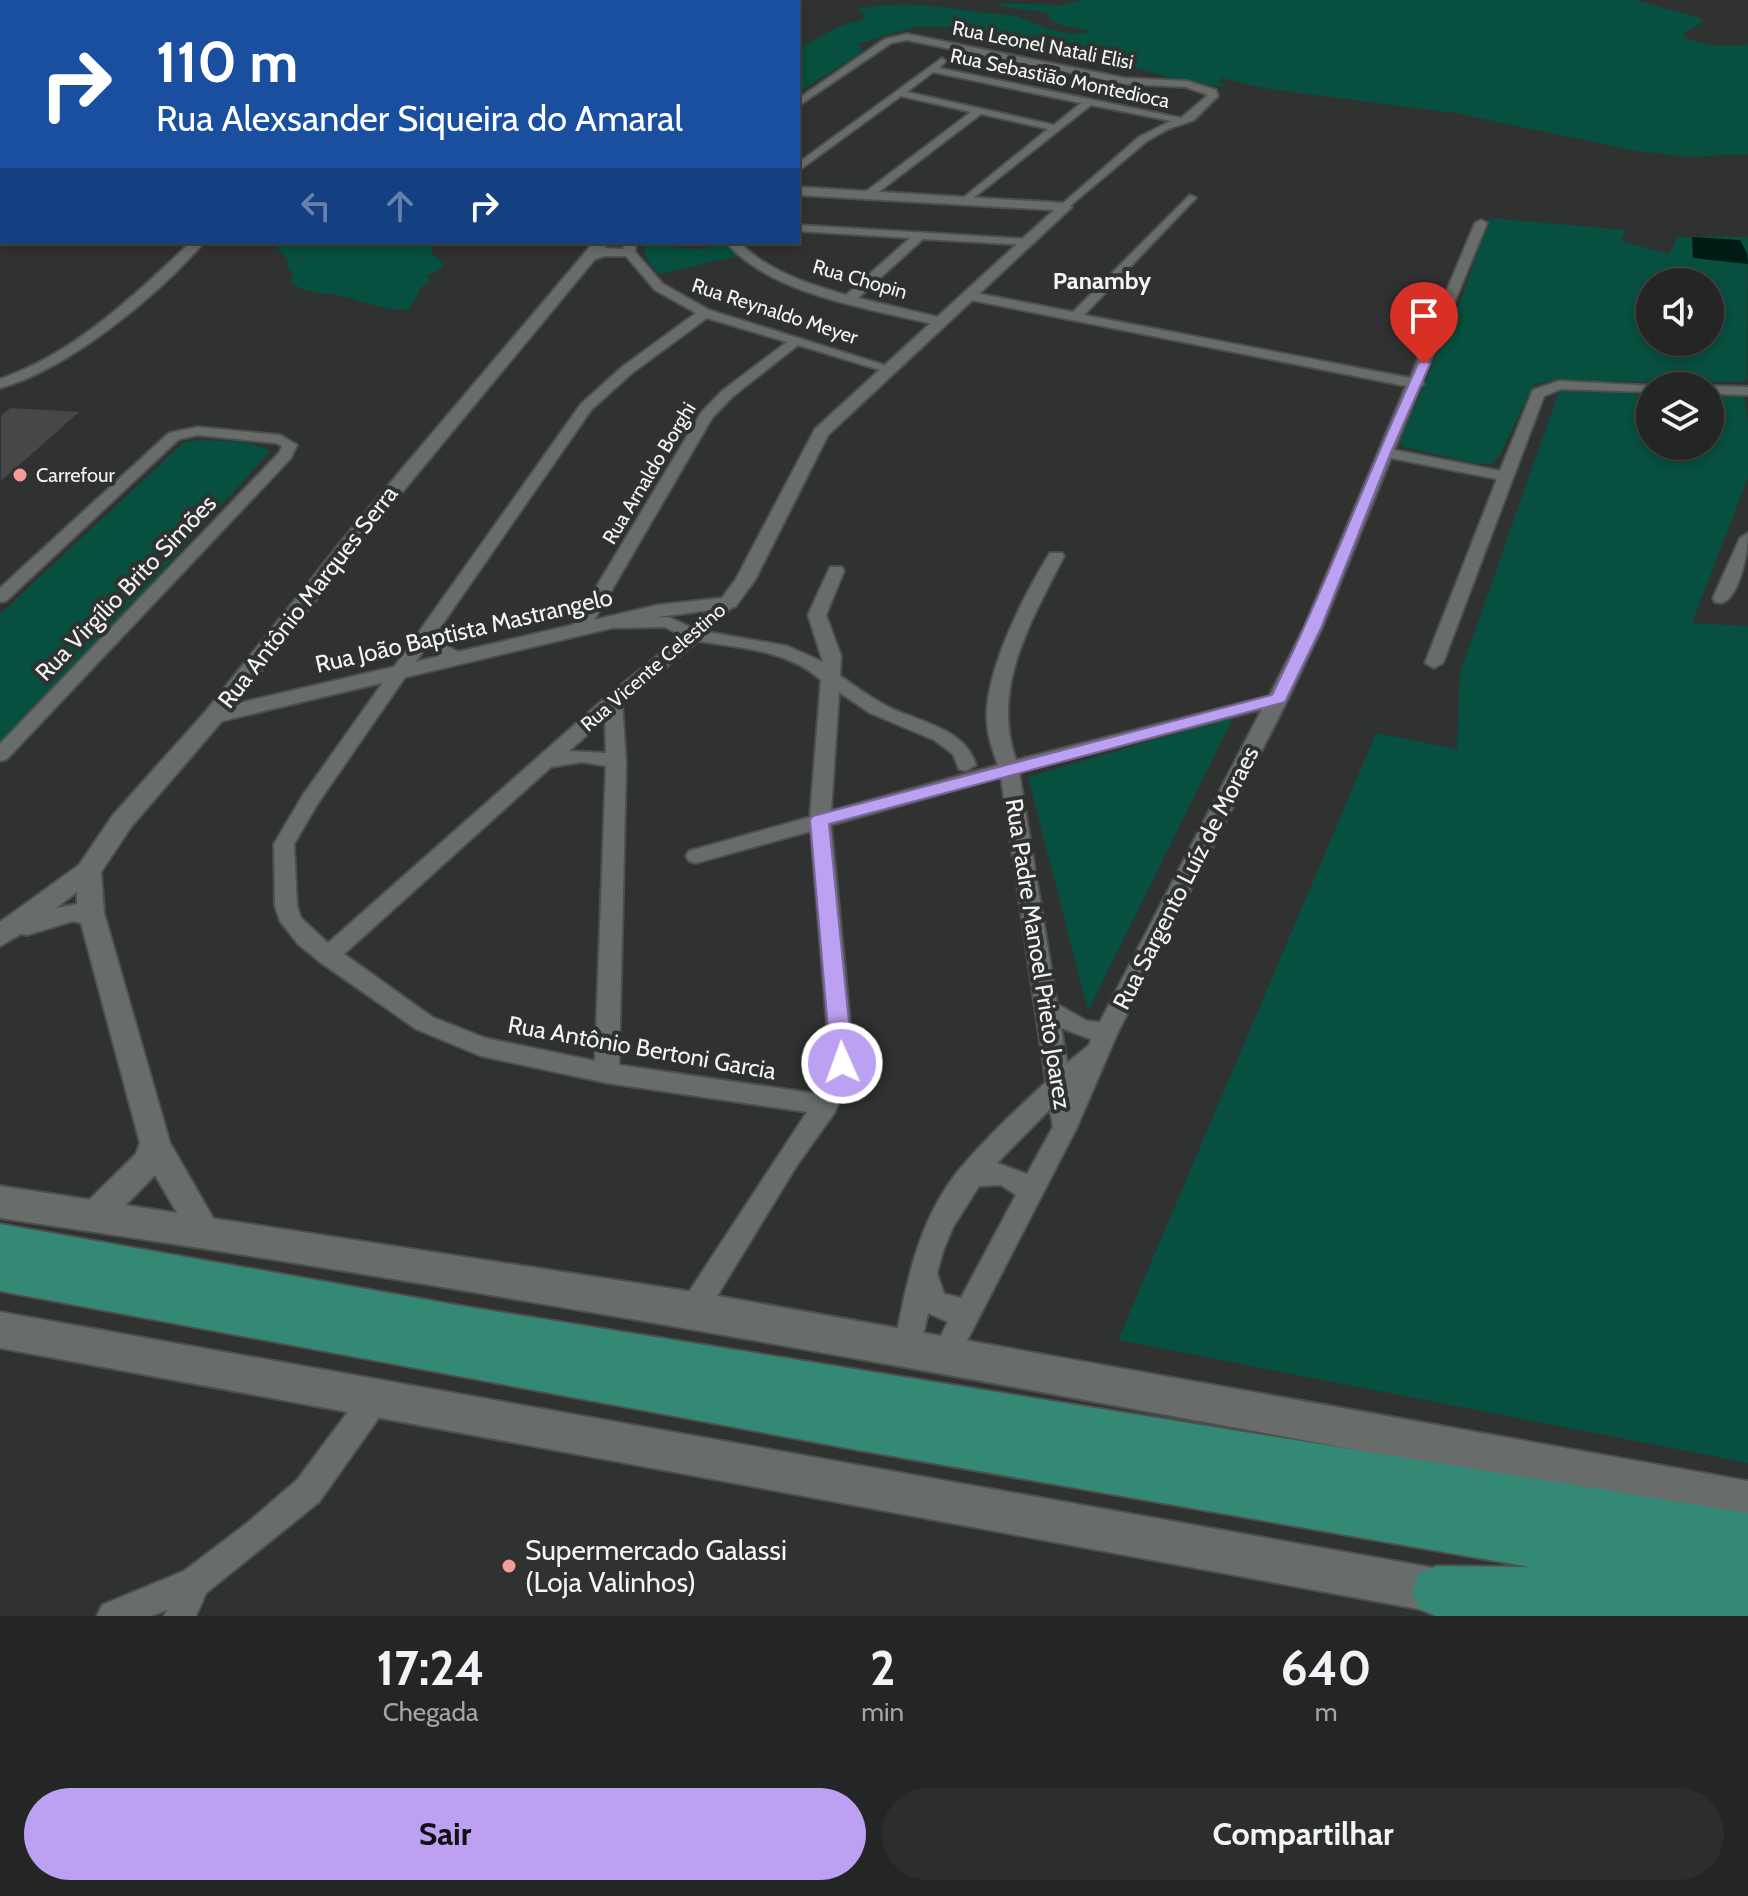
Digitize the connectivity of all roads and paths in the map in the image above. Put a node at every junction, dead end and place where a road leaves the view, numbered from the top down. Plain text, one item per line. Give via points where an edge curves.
1 (961, 47) junction
2 (931, 69) junction
3 (1213, 92) joint
4 (899, 93) junction
5 (800, 102) edge
6 (1087, 103) junction
7 (979, 111) junction
8 (1182, 121) junction
9 (1055, 128) junction
10 (800, 167) edge
11 (800, 191) edge
12 (868, 195) junction
13 (1190, 198) dead end
14 (967, 200) junction
15 (1065, 207) junction
16 (1481, 223) dead end
17 (800, 228) edge
18 (921, 235) junction
19 (1028, 242) junction
20 (196, 244) edge
21 (600, 244) edge
22 (733, 244) edge
23 (629, 248) edge
24 (586, 258) junction
25 (971, 296) junction
26 (850, 298) junction
27 (705, 313) junction
28 (1076, 316) junction
29 (941, 322) junction
30 (796, 341) junction
31 (890, 369) junction
32 (0, 384) edge
33 (1417, 384) junction
34 (1636, 388) edge
35 (1724, 390) edge
36 (1748, 391) edge
37 (1384, 452) junction
38 (1508, 477) junction
39 (1748, 538) edge
40 (1056, 556) dead end
41 (617, 570) junction
42 (836, 571) dead end
43 (0, 597) edge
44 (1721, 598) dead end
45 (728, 603) junction
46 (622, 621) junction
47 (580, 629) junction
48 (431, 630) junction
49 (694, 635) junction
50 (461, 658) junction
51 (1434, 663) dead end
52 (401, 672) junction
53 (829, 677) junction
54 (1279, 699) junction
55 (613, 701) junction
56 (214, 716) junction
57 (0, 755) edge
58 (543, 763) junction
59 (616, 763) junction
60 (966, 765) dead end
61 (1009, 768) junction
62 (820, 820) junction
63 (696, 856) dead end
64 (88, 871) junction
65 (92, 916) junction
66 (3, 935) edge
67 (328, 956) junction
68 (1047, 1009) junction
69 (1103, 1040) junction
70 (607, 1073) junction
71 (1059, 1085) junction
72 (826, 1105) junction
73 (1065, 1127) junction
74 (155, 1143) junction
75 (968, 1178) junction
76 (1029, 1191) junction
77 (0, 1202) edge
78 (93, 1217) junction
79 (205, 1232) junction
80 (0, 1243) edge
81 (923, 1270) junction
82 (0, 1272) edge
83 (693, 1310) junction
84 (967, 1310) junction
85 (0, 1330) edge
86 (926, 1352) junction
87 (375, 1399) junction
88 (1748, 1502) edge
89 (1748, 1538) edge
90 (1748, 1580) edge
91 (195, 1582) junction
92 (1437, 1591) junction
93 (1748, 1595) edge
94 (113, 1616) edge
95 (180, 1616) edge
96 (1573, 1616) edge

1 - 2 street
1 - 3 street, Rua Leonel Natali Elisi via 1125,81 1200,86
1 - 5 street, Rua Leonel Natali Elisi via 913,38 888,41
2 - 4 street
2 - 6 street, Rua Sebastião Montedioca
3 - 8 street, Rua Vicente Celestino via 1199,113
4 - 7 street
4 - 10 street
6 - 8 street, Rua Sebastião Montedioca
6 - 9 street
7 - 9 street
7 - 12 street
8 - 15 street, Rua Vicente Celestino via 1143,139
9 - 14 street
11 - 12 street
12 - 14 street
13 - 28 street
14 - 15 street
15 - 19 street, Rua Vicente Celestino
16 - 33 street, Rua Sargento Luíz de Moraes
17 - 18 street
18 - 19 street
18 - 26 street
19 - 25 street, Rua Vicente Celestino
20 - 32 street via 99,329 30,374
21 - 24 street, Rua Antônio Marques Serra
22 - 26 street, Rua Chopin via 743,257 780,277
23 - 24 street
23 - 27 street, Rua Reynaldo Meyer via 659,287
24 - 56 street, Rua Antônio Marques Serra
25 - 28 street
25 - 29 street, Rua Vicente Celestino
26 - 29 street, Rua Chopin
27 - 30 street, Rua Reynaldo Meyer
27 - 48 street, Rua Antônio Bertoni Garcia via 586,407
28 - 33 street
29 - 31 street, Rua Vicente Celestino
30 - 31 street, Rua Reynaldo Meyer
30 - 41 street, Rua Arnaldo Borghi via 706,416
31 - 45 street, Rua Vicente Celestino via 821,433
33 - 37 street, Rua Sargento Luíz de Moraes
34 - 38 street via 1552,385 1538,393
35 - 36 street
37 - 38 street
37 - 54 street, Rua Sargento Luíz de Moraes
38 - 51 street
39 - 44 street
40 - 61 street, Rua Padre Manoel Prieto Joarez via 999,692 996,718
41 - 46 street, Rua Arnaldo Borghi via 610,600
41 - 47 street, Rua Arnaldo Borghi
42 - 53 street via 817,615 832,656
43 - 57 street, Rua Virgílio Brito Simões via 166,441 198,431 280,439 290,445
45 - 46 street, Rua João Baptista Mastrangelo
45 - 49 street, Rua Vicente Celestino
46 - 47 street, Rua João Baptista Mastrangelo
46 - 49 street via 668,622
47 - 50 street, Rua João Baptista Mastrangelo
48 - 50 street via 439,650
48 - 52 street, Rua Antônio Bertoni Garcia
49 - 53 street via 781,650 811,661
49 - 55 street, Rua Vicente Celestino
50 - 52 street, Rua João Baptista Mastrangelo
52 - 56 street, Rua João Baptista Mastrangelo
52 - 67 street, Rua Antônio Bertoni Garcia via 284,844 283,888 291,921
53 - 60 street via 877,709 941,736 962,751
53 - 62 street
54 - 61 street
54 - 69 street, Rua Sargento Luíz de Moraes
55 - 58 street, Rua Vicente Celestino
55 - 59 street
56 - 64 street, Rua Antônio Marques Serra via 122,821
58 - 59 street via 578,755
58 - 67 street, Rua Vicente Celestino
59 - 70 street
61 - 62 street
61 - 68 street, Rua Padre Manoel Prieto Joarez
62 - 63 street
62 - 72 street via 842,1063
64 - 65 street
64 - 66 street, Rua Antônio Marques Serra
65 - 66 street via 60,914
65 - 74 street
67 - 70 street, Rua Antônio Bertoni Garcia via 424,1023 453,1037
68 - 69 street
68 - 71 street, Rua Padre Manoel Prieto Joarez
69 - 71 street, Rua Sargento Luíz de Moraes
69 - 73 street, Rua Sargento Luíz de Moraes
70 - 72 street, Rua Antônio Bertoni Garcia
71 - 73 street, Rua Padre Manoel Prieto Joarez
71 - 75 street, Rua Sargento Luíz de Moraes
72 - 83 street
73 - 76 street, Rua Sargento Luíz de Moraes
74 - 78 street via 149,1161
74 - 79 street
75 - 76 street via 1003,1173
75 - 81 street, Rua Sargento Luíz de Moraes via 943,1220
76 - 84 street, Rua Sargento Luíz de Moraes
77 - 78 main road
78 - 79 main road
79 - 83 main road
80 - 89 main road via 477,1329
81 - 84 street via 933,1302 952,1311
81 - 86 street, Rua Sargento Luíz de Moraes
82 - 90 main road
83 - 86 main road
84 - 86 street, Rua Sargento Luíz de Moraes
85 - 87 main road
86 - 88 main road
87 - 91 street via 308,1491
87 - 92 main road
91 - 94 street
91 - 95 street
92 - 93 main road
92 - 96 main road

